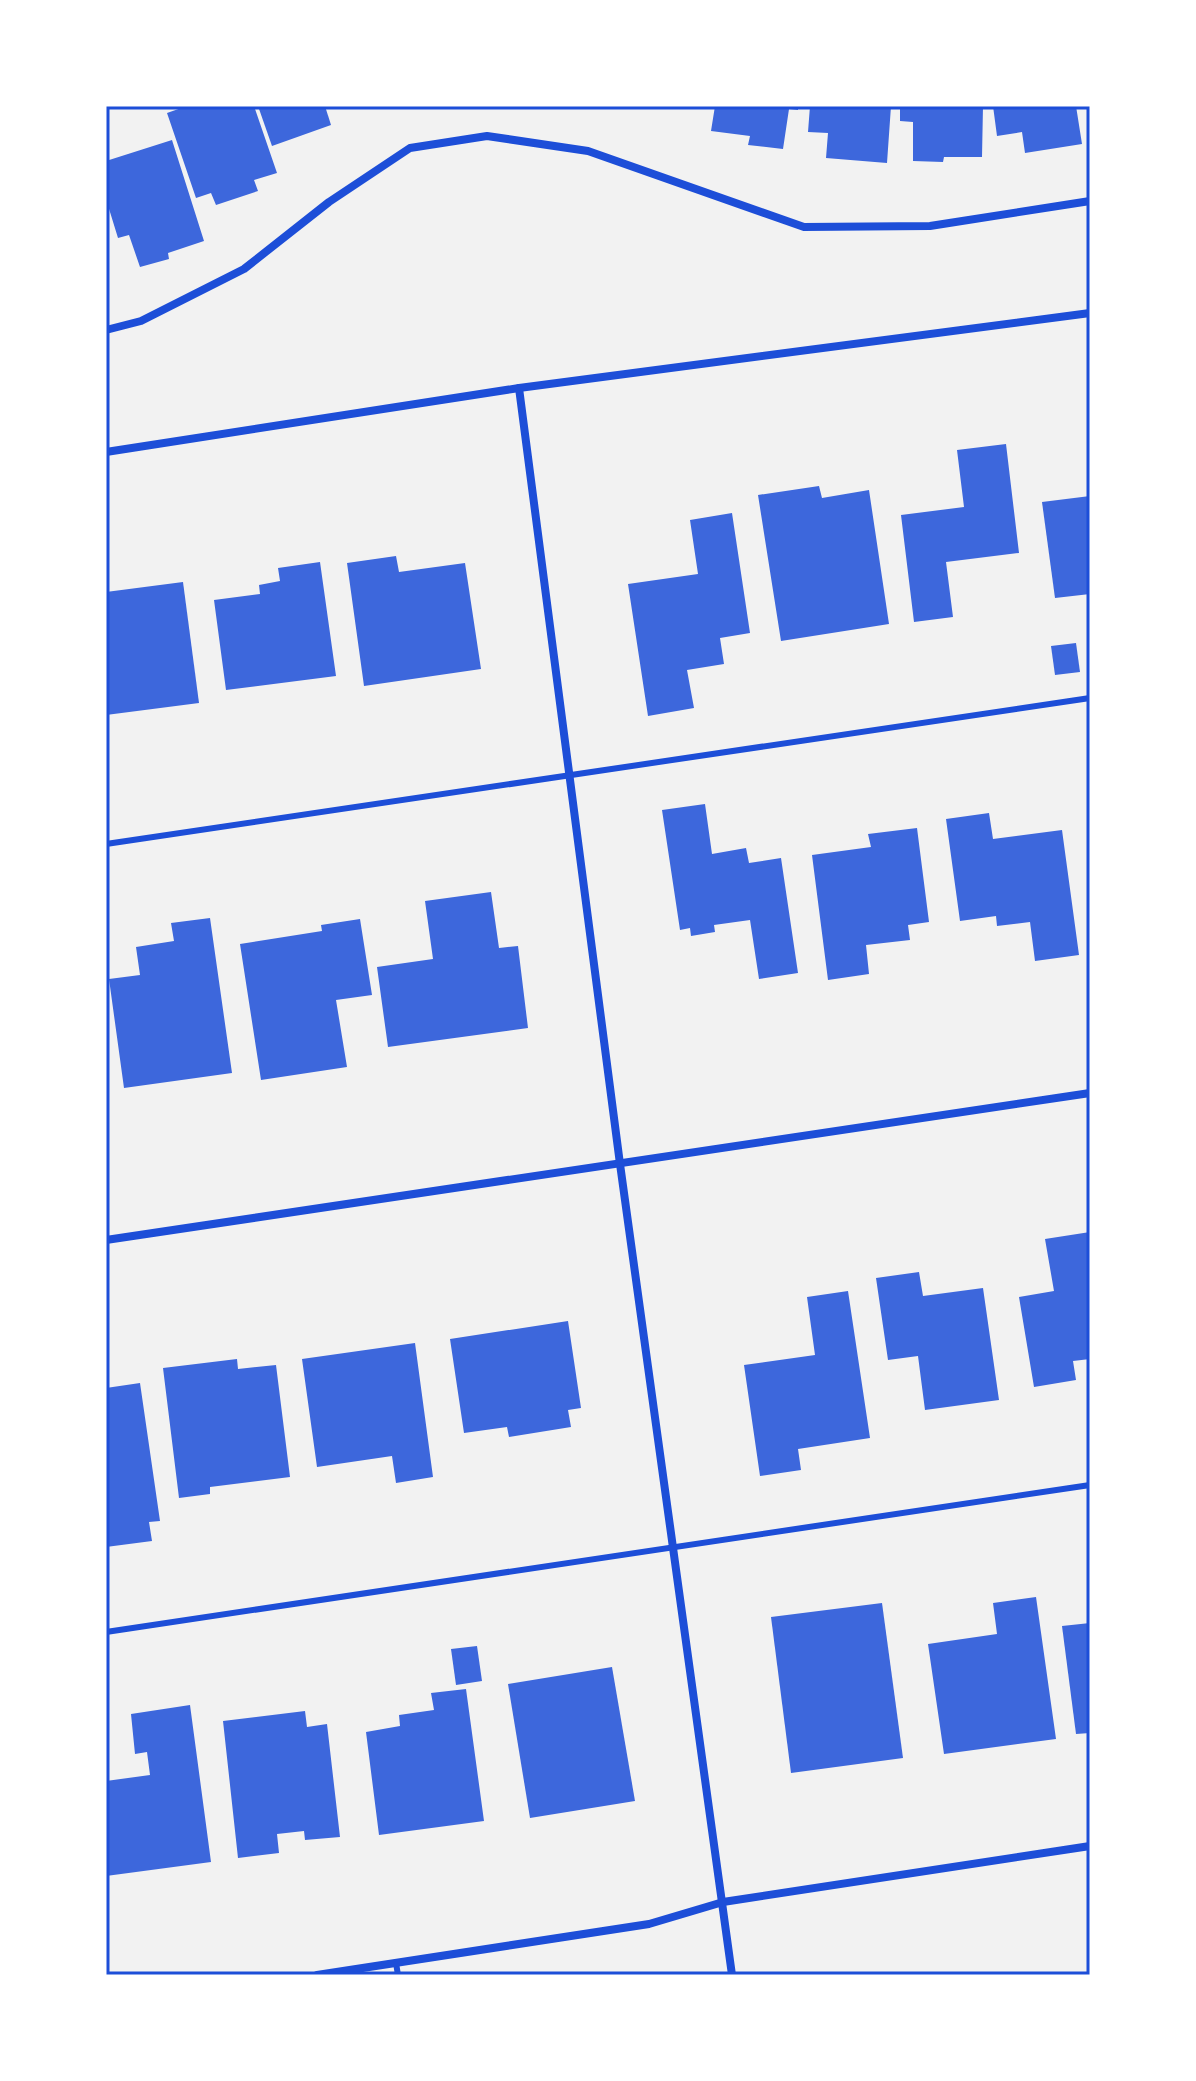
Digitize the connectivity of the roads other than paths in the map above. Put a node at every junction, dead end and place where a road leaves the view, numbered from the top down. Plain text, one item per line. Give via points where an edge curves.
1 (1090, 201) edge
2 (1090, 313) edge
3 (106, 330) edge
4 (519, 388) junction
5 (106, 452) edge
6 (1090, 698) edge
7 (570, 775) junction
8 (106, 844) edge
9 (1090, 1093) edge
10 (620, 1164) junction
11 (106, 1240) edge
12 (1090, 1485) edge
13 (674, 1547) junction
14 (106, 1632) edge
15 (1090, 1846) edge
16 (723, 1902) junction
17 (396, 1963) junction
18 (317, 1975) edge
19 (398, 1975) edge
20 (732, 1975) edge

1 - 3 street via 930,226 804,227 588,151 487,136 410,148 329,202 244,269 141,321
2 - 4 street
4 - 5 street
4 - 7 street
6 - 7 lane
7 - 8 lane
7 - 10 street
9 - 10 street
10 - 11 street
10 - 13 street
12 - 13 lane
13 - 14 lane
13 - 16 street
15 - 16 street
16 - 17 street via 649,1924
16 - 20 street
17 - 18 street
17 - 19 lane

